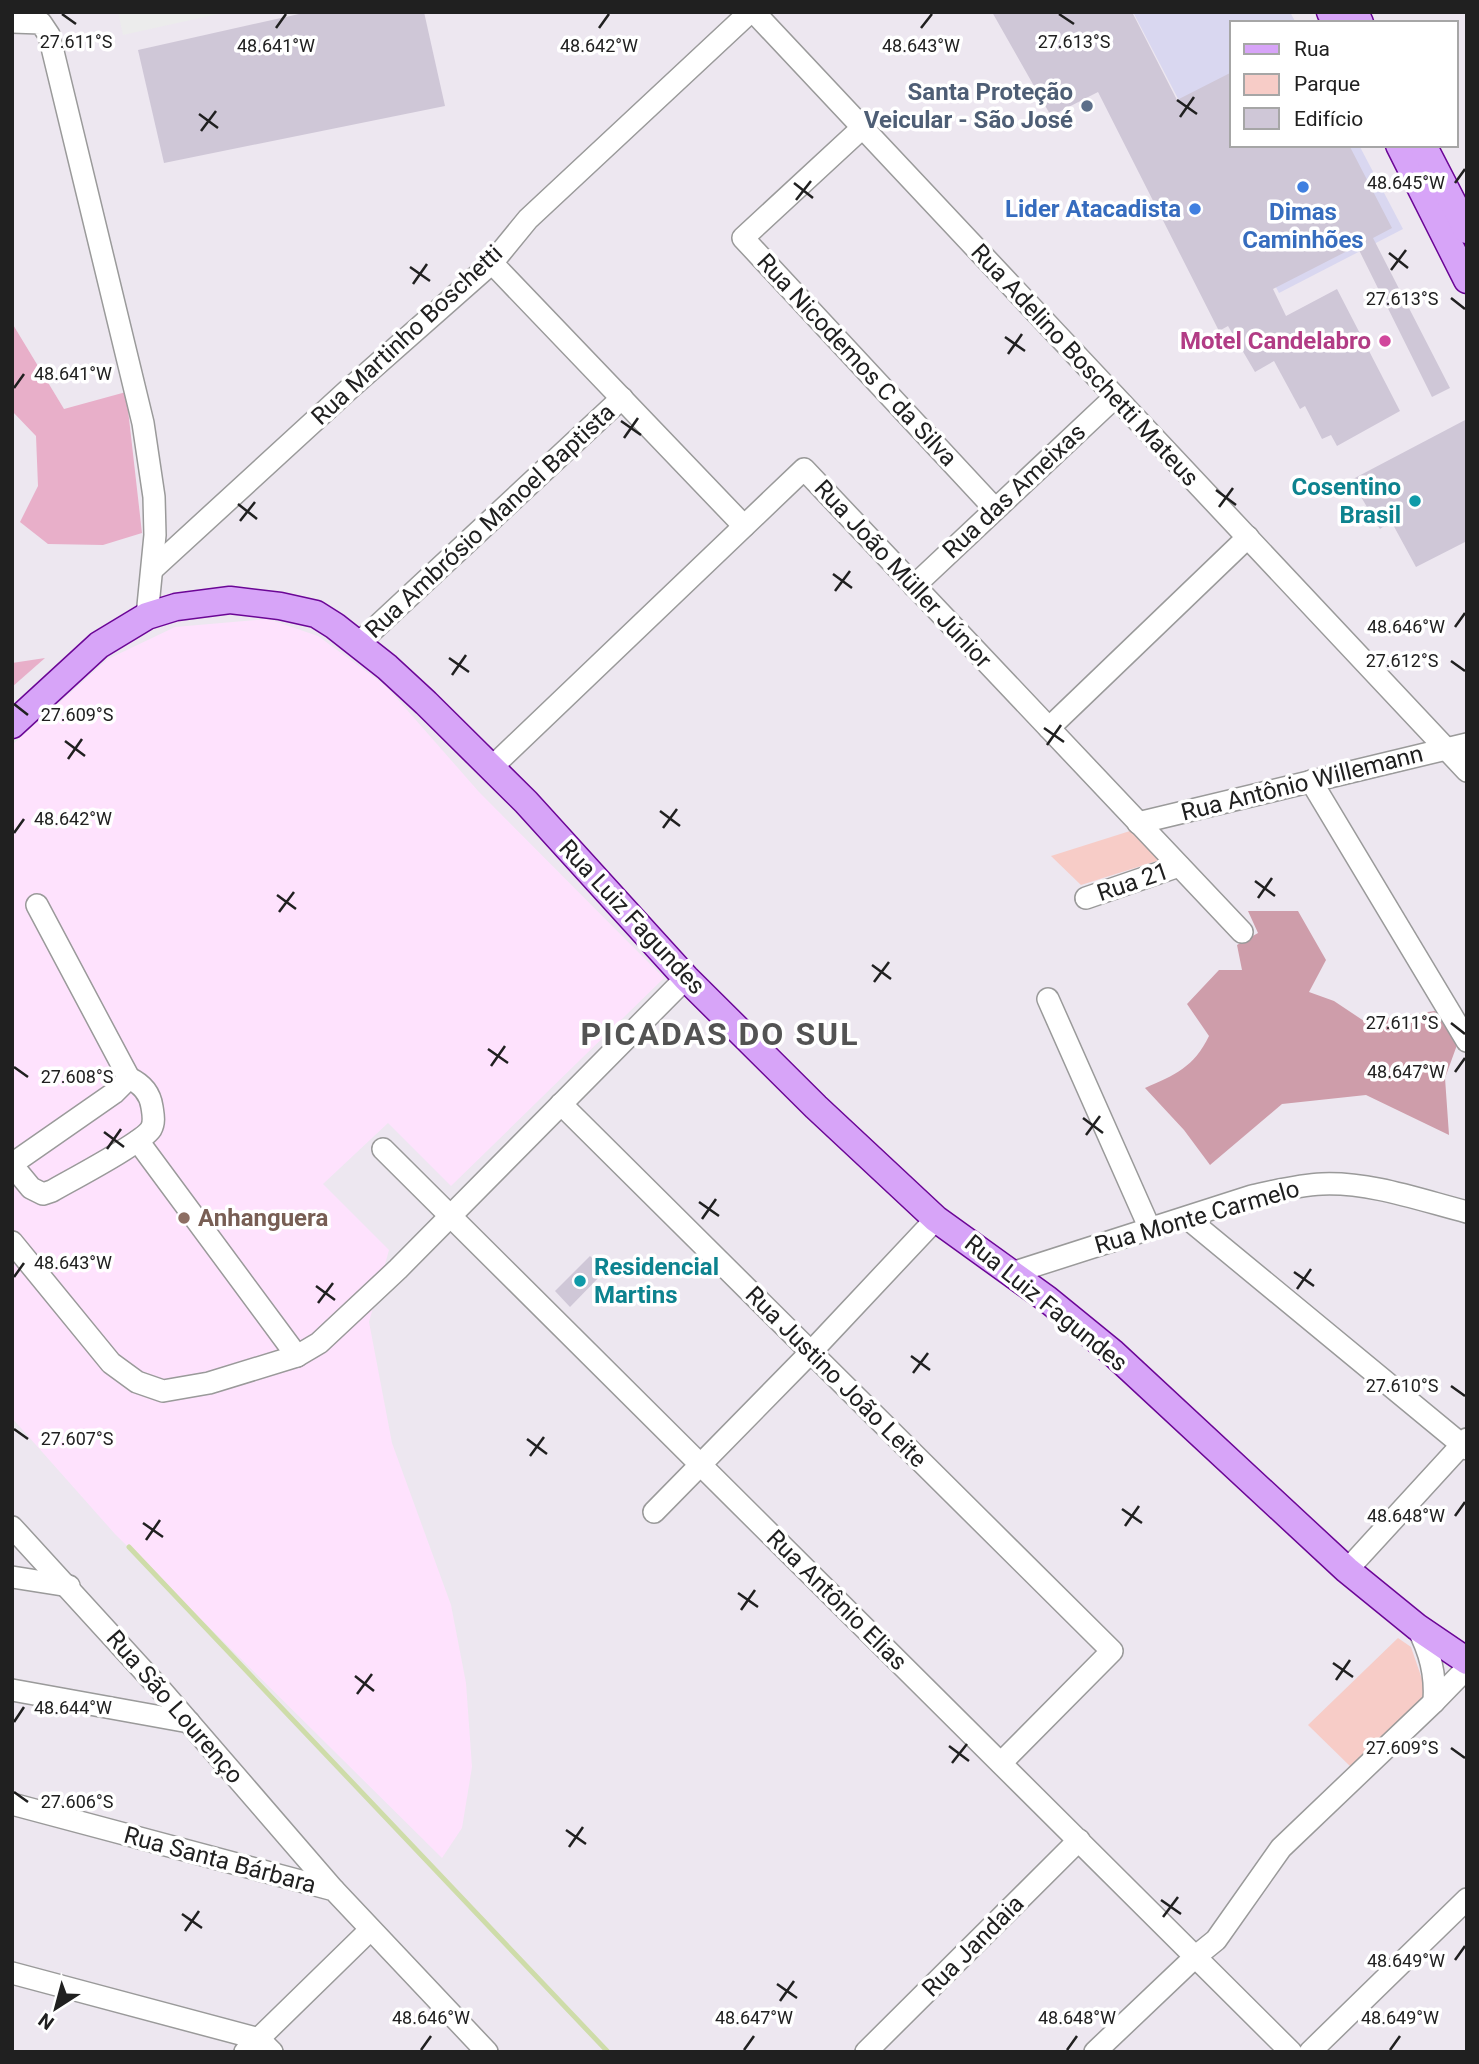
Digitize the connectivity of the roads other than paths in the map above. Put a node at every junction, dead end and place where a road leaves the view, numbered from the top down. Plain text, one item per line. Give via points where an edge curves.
1 (752, 12) edge
2 (12, 22) edge
3 (862, 128) junction
4 (1399, 147) edge
5 (1424, 147) edge
6 (1467, 230) edge
7 (492, 262) junction
8 (1467, 279) edge
9 (1115, 397) junction
10 (622, 398) junction
11 (995, 509) junction
12 (744, 526) junction
13 (1248, 537) junction
14 (153, 568) junction
15 (914, 586) junction
16 (147, 616) junction
17 (359, 643) junction
18 (12, 724) edge
19 (1049, 728) junction
20 (1467, 744) edge
21 (1445, 749) junction
22 (491, 768) junction
23 (1467, 771) edge
24 (1311, 781) junction
25 (1138, 823) junction
26 (1179, 866) junction
27 (1086, 898) dead end
28 (37, 905) dead end
29 (1242, 932) dead end
30 (686, 978) junction
31 (1048, 999) dead end
32 (1467, 1041) edge
33 (129, 1078) junction
34 (561, 1104) junction
35 (138, 1141) junction
36 (383, 1149) dead end
37 (12, 1164) edge
38 (1467, 1212) edge
39 (451, 1216) junction
40 (1187, 1218) junction
41 (936, 1219) junction
42 (1150, 1229) junction
43 (12, 1242) edge
44 (1012, 1273) junction
45 (811, 1352) junction
46 (297, 1356) junction
47 (1465, 1445) edge
48 (701, 1464) junction
49 (654, 1512) dead end
50 (12, 1527) edge
51 (1347, 1570) junction
52 (12, 1577) edge
53 (69, 1586) junction
54 (1417, 1627) junction
55 (1467, 1661) edge
56 (1467, 1668) edge
57 (12, 1689) edge
58 (1434, 1702) junction
59 (189, 1722) junction
60 (1001, 1763) junction
61 (12, 1804) edge
62 (1079, 1840) junction
63 (334, 1891) junction
64 (1467, 1899) edge
65 (370, 1930) junction
66 (1195, 1957) junction
67 (12, 1973) edge
68 (259, 2047) edge
69 (487, 2052) edge
70 (866, 2052) edge
71 (1095, 2052) edge
72 (1291, 2052) edge
73 (1310, 2052) edge

1 - 3 street, Rua Adelino Boschetti Mateus
1 - 7 street, Rua Martinho Boschetti via 528,219
2 - 14 street via 41,23 49,35 143,423 154,497
3 - 9 street, Rua Adelino Boschetti Mateus
3 - 11 street, Rua Nicodemos C da Silva via 743,238
4 - 8 main road
5 - 6 main road
7 - 10 street
7 - 14 street, Rua Martinho Boschetti
9 - 11 street, Rua das Ameixas
9 - 13 street, Rua Adelino Boschetti Mateus
10 - 12 street
10 - 17 street, Rua Ambrósio Manoel Baptista
11 - 15 street, Rua das Ameixas
12 - 15 street, Rua João Müller Júnior via 804,469
12 - 22 street, Rua João Müller Júnior
13 - 19 street
13 - 21 street, Rua Adelino Boschetti Mateus
14 - 16 street
15 - 19 street, Rua João Müller Júnior
16 - 17 main road, Rua Luiz Fagundes via 230,600 280,606 316,614
16 - 18 main road, Rua Luiz Fagundes via 99,645
17 - 22 main road, Rua Luiz Fagundes
19 - 25 street, Rua João Müller Júnior
20 - 21 street, Rua Antônio Willemann
21 - 23 street, Rua Adelino Boschetti Mateus
21 - 24 street, Rua Antônio Willemann
22 - 30 main road, Rua Luiz Fagundes
24 - 25 street, Rua Antônio Willemann
24 - 32 street
25 - 26 street, Rua João Müller Júnior
26 - 27 street, Rua 21
26 - 29 street, Rua João Müller Júnior
28 - 33 street
30 - 34 street
30 - 41 main road, Rua Luiz Fagundes
31 - 42 street
33 - 35 street via 150,1097 154,1119
33 - 37 street
34 - 39 street
34 - 45 street, Rua Justino João Leite
35 - 37 street via 43,1194 31,1188
35 - 46 street
36 - 39 street, Rua Antônio Elias
38 - 40 street, Rua Monte Carmelo via 1376,1189 1323,1184 1286,1188
39 - 46 street via 319,1343
39 - 48 street, Rua Antônio Elias
40 - 42 street, Rua Monte Carmelo
40 - 47 street
41 - 44 main road, Rua Luiz Fagundes
41 - 45 street
42 - 44 street, Rua Monte Carmelo
43 - 46 street via 110,1363 136,1382 163,1391 209,1383
44 - 51 main road, Rua Luiz Fagundes via 1112,1352
45 - 48 street
45 - 60 street, Rua Justino João Leite via 1112,1651
47 - 51 street
48 - 49 street
48 - 60 street, Rua Antônio Elias
50 - 53 street, Rua São Lourenço
51 - 54 main road, Rua Luiz Fagundes
52 - 53 street
53 - 59 street, Rua São Lourenço
54 - 55 main road, Rua Luiz Fagundes
54 - 58 street via 1432,1661
56 - 58 street
57 - 59 street
58 - 66 street via 1281,1848 1216,1940
59 - 63 street, Rua São Lourenço
60 - 62 street, Rua Antônio Elias
61 - 63 street, Rua Santa Bárbara
62 - 66 street, Rua Antônio Elias
62 - 70 street, Rua Jandaia
63 - 65 street, Rua Santa Bárbara
64 - 73 street
65 - 68 street
65 - 69 street, Rua Santa Bárbara
66 - 71 street
66 - 72 street, Rua Antônio Elias
67 - 68 street

